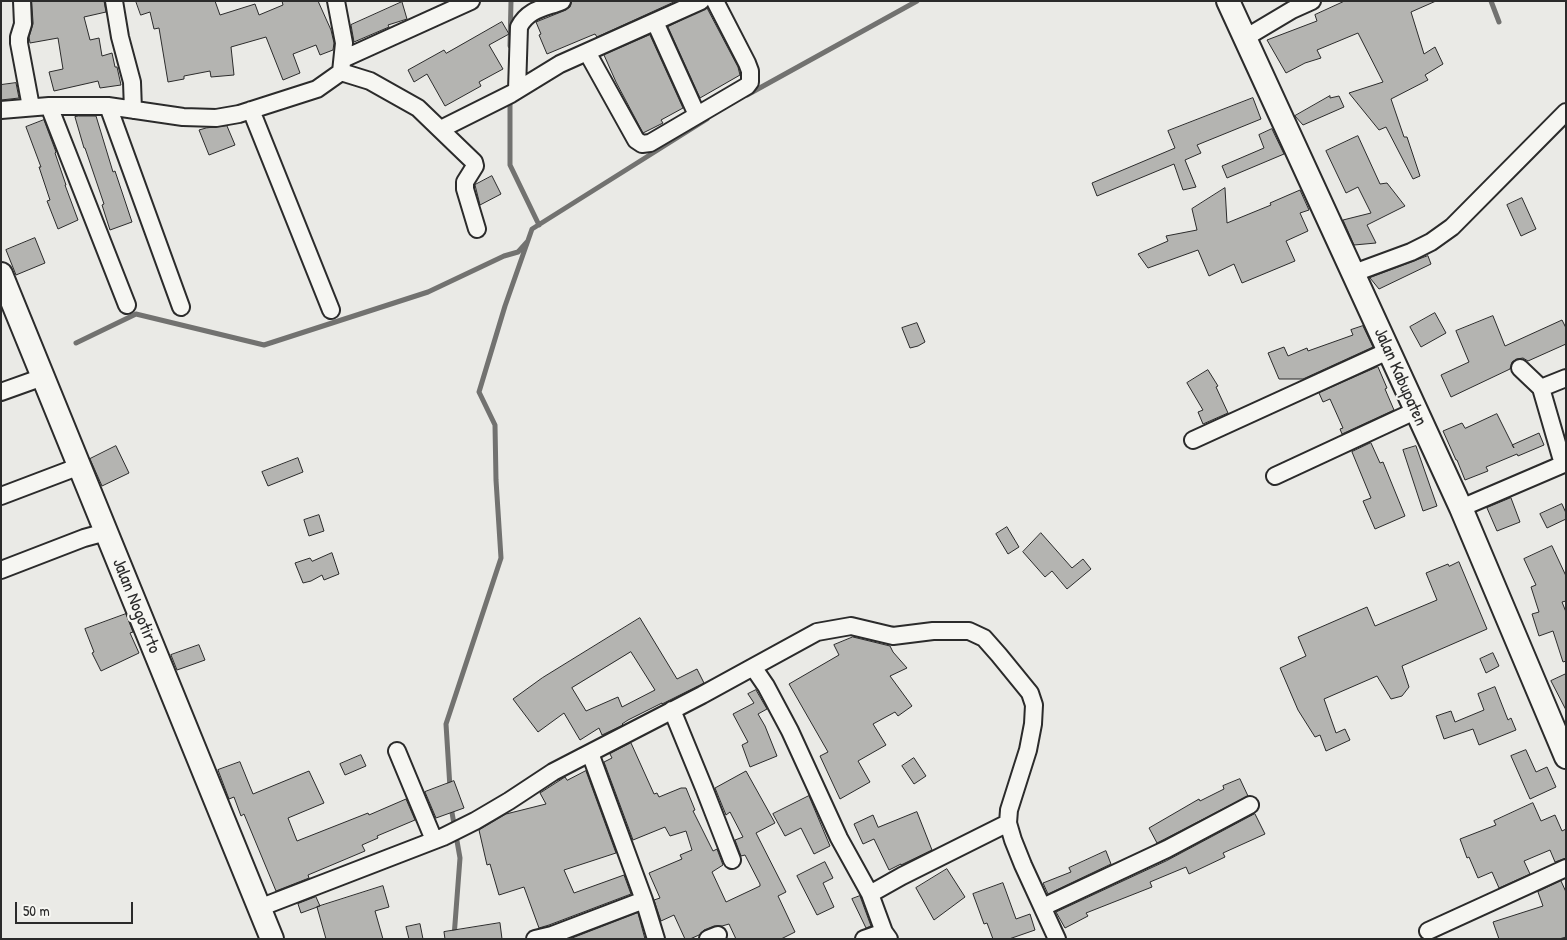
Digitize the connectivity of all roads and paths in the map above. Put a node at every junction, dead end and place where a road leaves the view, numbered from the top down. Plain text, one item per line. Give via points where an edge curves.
1 (22, 1) edge
2 (114, 1) edge
3 (336, 1) edge
4 (471, 1) edge
5 (562, 1) edge
6 (701, 1) edge
7 (715, 1) edge
8 (1228, 1) edge
9 (1312, 1) edge
10 (655, 22) junction
11 (1245, 38) junction
12 (587, 52) junction
13 (342, 66) junction
14 (509, 95) junction
15 (49, 106) junction
16 (108, 106) junction
17 (31, 107) junction
18 (1, 110) edge
19 (133, 110) junction
20 (250, 110) junction
21 (1566, 112) edge
22 (697, 115) junction
23 (441, 129) junction
24 (477, 229) dead end
25 (1354, 273) junction
26 (1, 274) edge
27 (127, 305) dead end
28 (181, 307) dead end
29 (331, 310) dead end
30 (1388, 351) junction
31 (1520, 368) dead end
32 (43, 377) junction
33 (1566, 378) edge
34 (1541, 388) junction
35 (1, 392) edge
36 (1415, 411) junction
37 (1193, 440) dead end
38 (1565, 464) edge
39 (80, 466) junction
40 (1276, 476) dead end
41 (1, 496) edge
42 (1460, 508) junction
43 (106, 532) junction
44 (1, 570) edge
45 (753, 667) junction
46 (672, 710) junction
47 (397, 751) dead end
48 (590, 753) junction
49 (1566, 756) edge
50 (1250, 805) dead end
51 (1008, 823) junction
52 (439, 838) junction
53 (732, 860) dead end
54 (1566, 868) edge
55 (870, 894) junction
56 (644, 900) junction
57 (1043, 907) junction
58 (259, 908) junction
59 (1428, 931) dead end
60 (887, 935) edge
61 (272, 939) edge
62 (535, 939) edge
63 (656, 939) edge
64 (864, 939) edge
65 (1057, 939) edge

1 - 17 street via 23,24 19,43
2 - 19 street via 132,82
3 - 13 street via 344,43
4 - 13 street
5 - 14 street via 530,13 523,19
6 - 10 street
7 - 22 street via 747,63 750,82
8 - 11 main road, Jalan Kabupaten
9 - 11 street
10 - 12 street
10 - 22 street
11 - 25 main road, Jalan Kabupaten
12 - 14 street via 560,64
12 - 22 street via 636,140 642,144 650,143
13 - 20 street via 317,89
13 - 23 street via 418,108
14 - 23 street
15 - 16 street
15 - 17 street
15 - 27 street
16 - 19 street
16 - 28 street
17 - 18 street
19 - 20 street via 199,118 216,118
20 - 29 street
21 - 25 street via 1452,228 1411,252
23 - 24 street via 475,164 465,182
25 - 30 main road, Jalan Kabupaten
26 - 32 main road, Jalan Nogotirto
30 - 36 main road, Jalan Kabupaten
30 - 37 street
31 - 34 street
32 - 35 street
32 - 39 main road, Jalan Nogotirto
33 - 34 street
34 - 38 street
36 - 40 street
36 - 42 main road, Jalan Kabupaten
38 - 42 street
39 - 41 street
39 - 43 main road, Jalan Nogotirto
42 - 49 main road, Jalan Kabupaten
43 - 44 street
43 - 58 main road, Jalan Nogotirto
45 - 46 street
45 - 51 street via 817,632 851,626 893,636 969,631 984,638 1030,693 1034,705 1028,750
45 - 55 street via 790,731 839,838
46 - 48 street
46 - 53 street
47 - 52 street
48 - 52 street via 475,821
48 - 56 street
50 - 57 street via 1167,849
51 - 55 street
51 - 57 street
52 - 58 street
54 - 59 street
55 - 60 street
56 - 62 street
56 - 63 street
57 - 65 street
58 - 61 main road, Jalan Nogotirto
60 - 64 street

